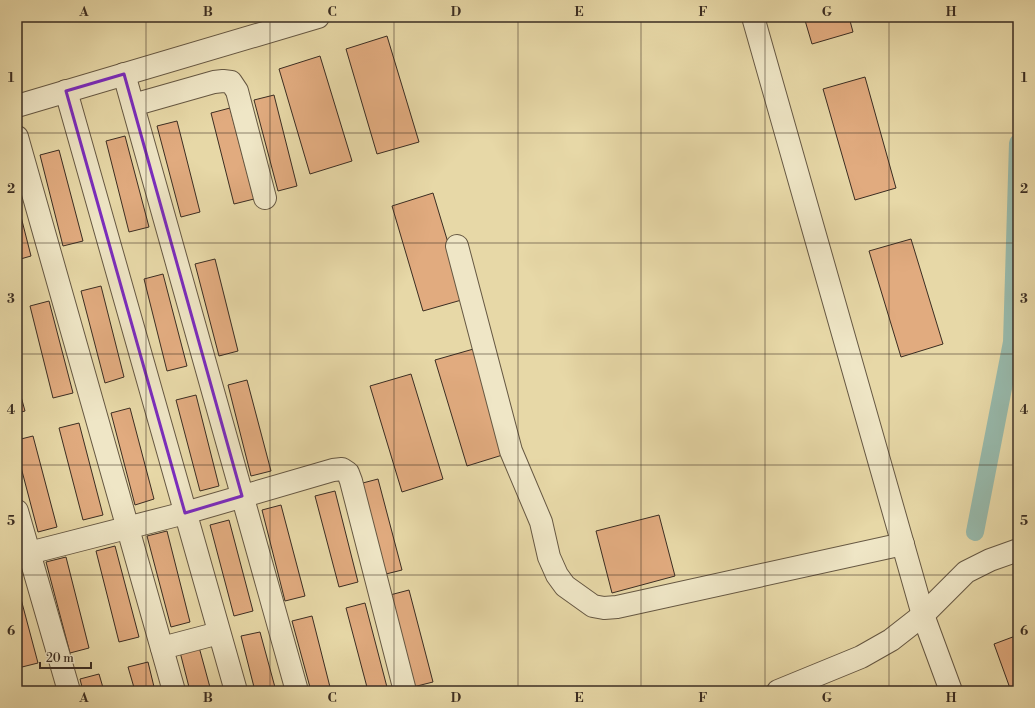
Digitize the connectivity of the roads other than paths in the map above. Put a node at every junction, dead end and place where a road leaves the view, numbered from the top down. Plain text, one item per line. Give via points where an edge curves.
1 (318, 17) edge
2 (753, 17) edge
3 (124, 74) junction
4 (66, 91) junction
5 (133, 105) junction
6 (17, 106) edge
7 (17, 136) edge
8 (264, 198) dead end
9 (457, 246) dead end
10 (242, 496) junction
11 (17, 511) edge
12 (185, 513) junction
13 (128, 528) junction
14 (903, 544) junction
15 (1018, 550) edge
16 (29, 553) junction
17 (922, 615) junction
18 (219, 633) junction
19 (162, 648) junction
20 (69, 691) edge
21 (174, 691) edge
22 (236, 691) edge
23 (297, 691) edge
24 (405, 691) edge
25 (778, 691) edge
26 (951, 691) edge

1 - 3 street
2 - 14 street
3 - 4 street
3 - 5 street
4 - 6 street
4 - 12 street
5 - 8 street via 214,82 231,82 237,91
5 - 10 street
7 - 13 street
9 - 14 street via 511,450 541,522 549,557 566,586 593,606 617,608
10 - 12 street
10 - 23 street
10 - 24 street via 333,470 342,469 348,474
11 - 16 street
12 - 13 street
12 - 18 street
13 - 16 street
13 - 19 street
14 - 17 street
15 - 17 street via 966,572
16 - 20 street
17 - 25 street via 891,640 861,657
17 - 26 street
18 - 19 street
18 - 22 street
19 - 21 street

